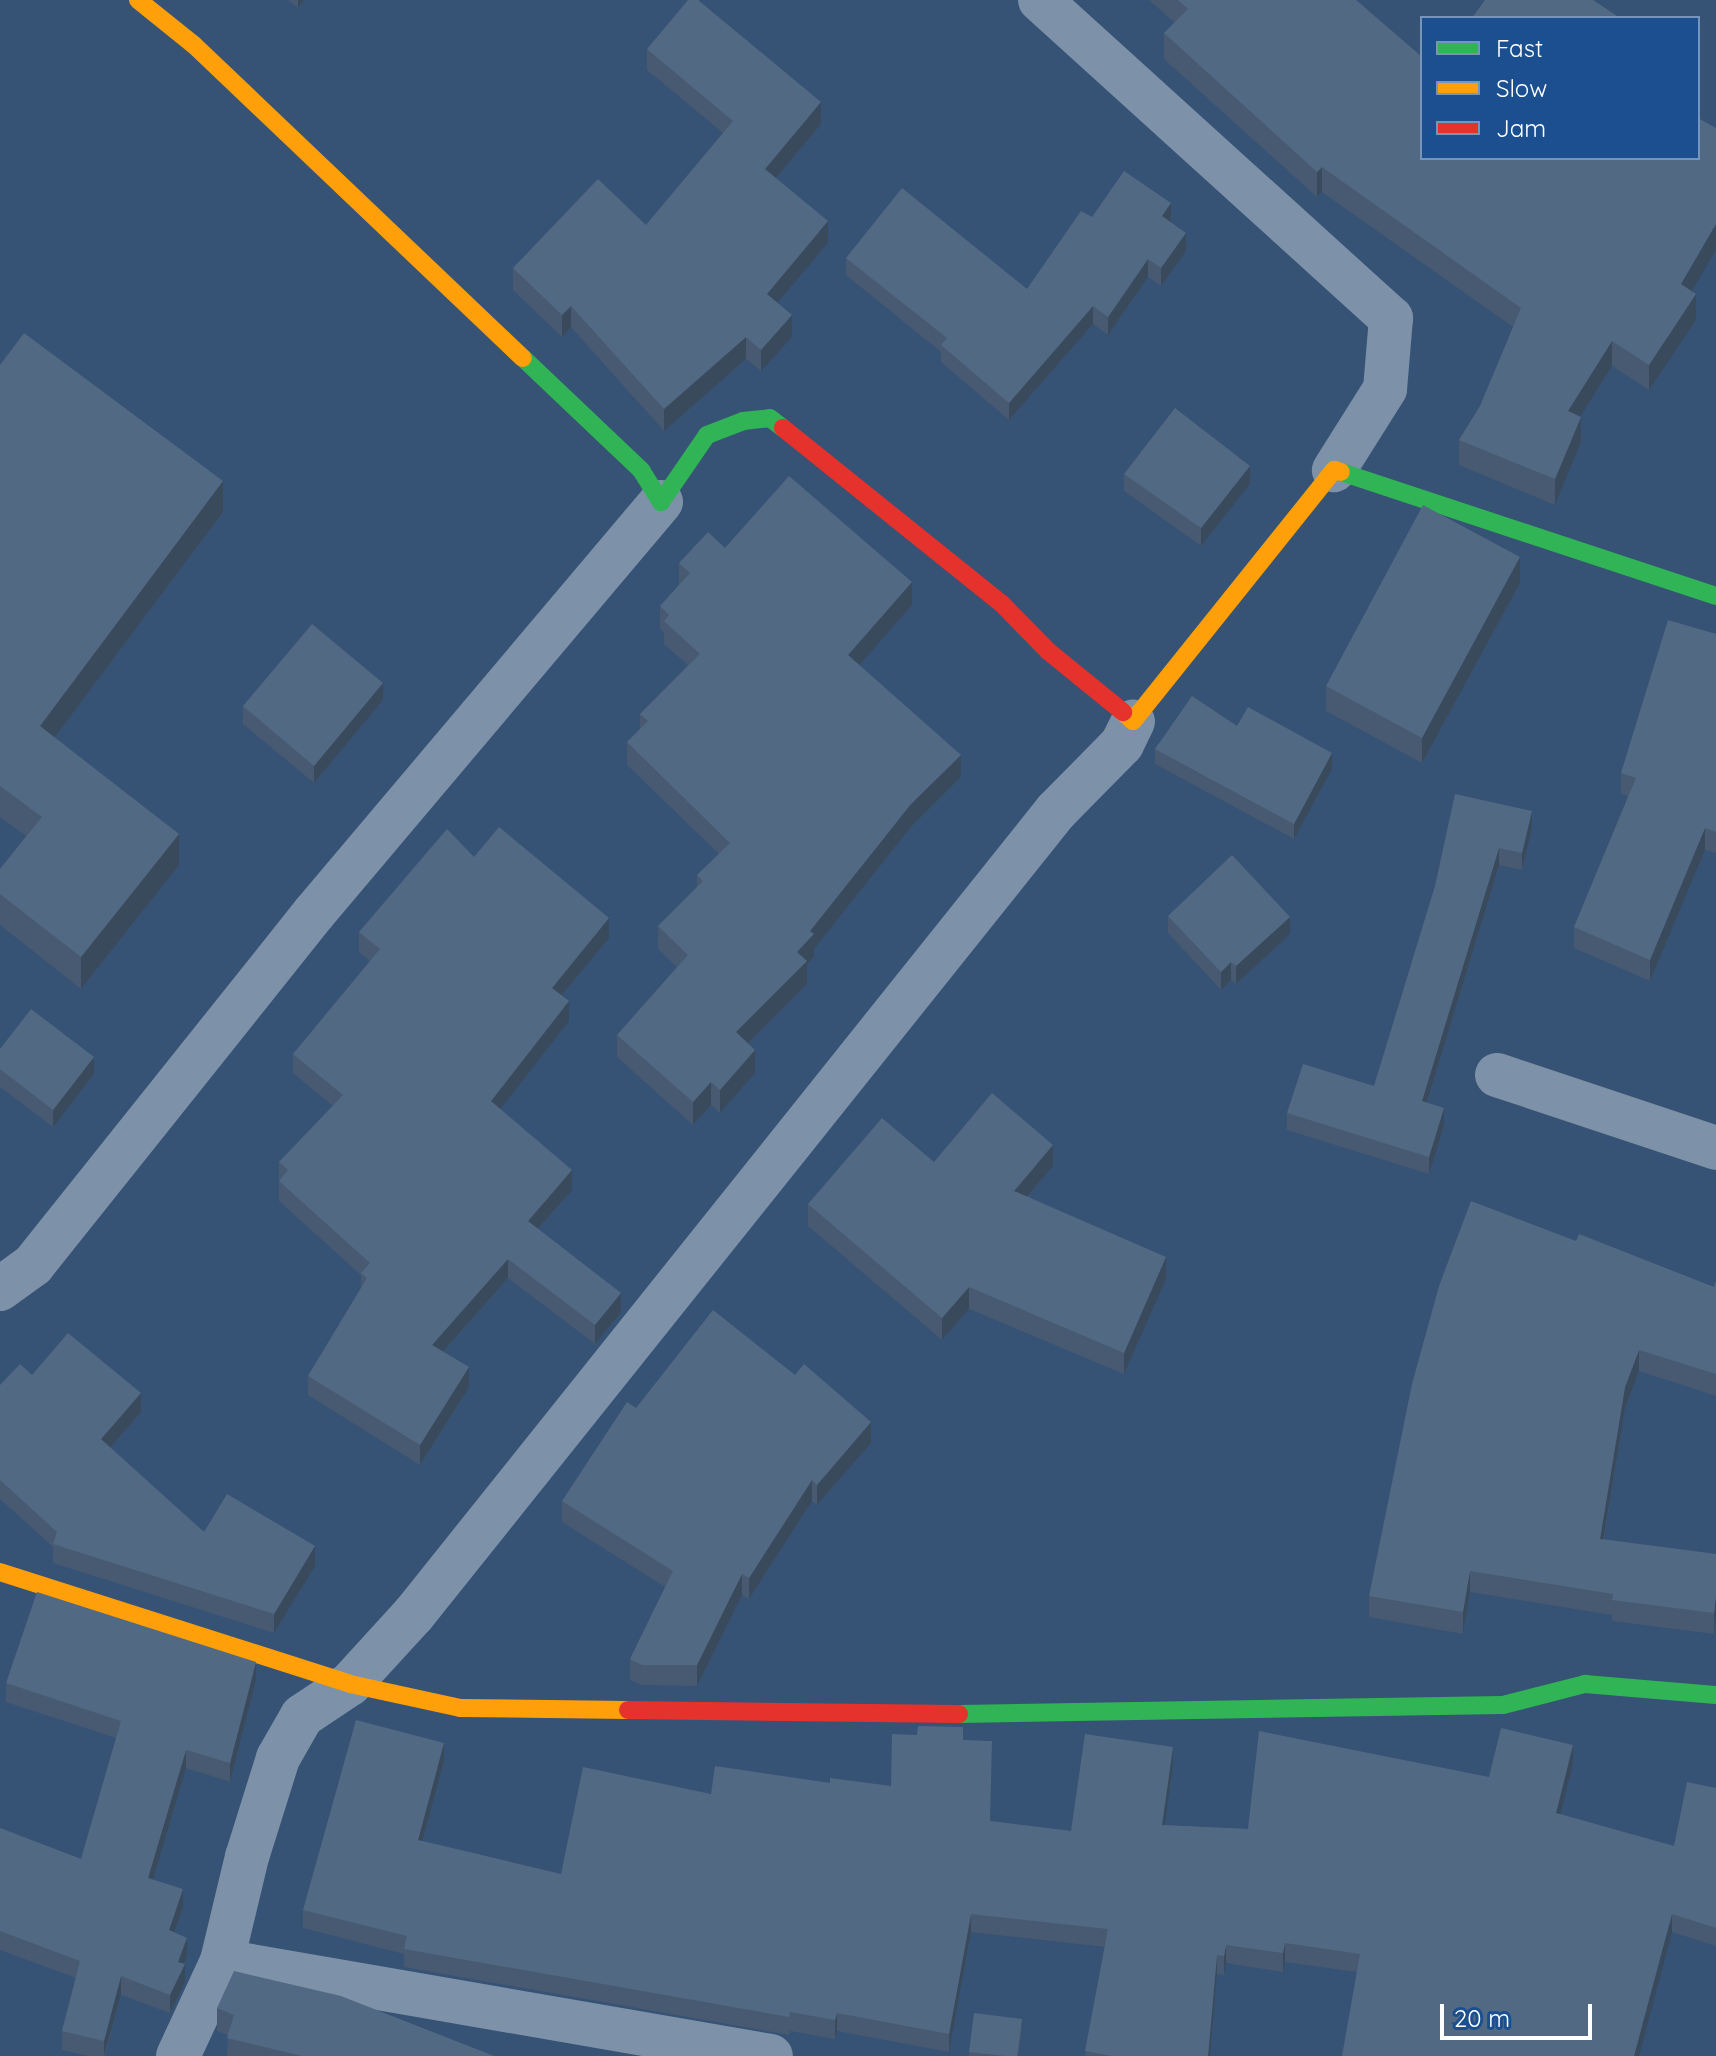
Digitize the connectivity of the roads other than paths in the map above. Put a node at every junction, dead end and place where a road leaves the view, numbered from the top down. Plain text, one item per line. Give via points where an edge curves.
1 (138, 0) edge
2 (1040, 0) edge
3 (1334, 470) junction
4 (661, 502) junction
5 (1716, 596) edge
6 (1133, 721) junction
7 (1497, 1075) dead end
8 (1716, 1148) edge
9 (0, 1289) edge
10 (0, 1572) edge
11 (350, 1684) junction
12 (1716, 1695) edge
13 (222, 1961) junction
14 (178, 2056) edge
15 (771, 2056) edge

1 - 4 street via 206,56 641,470
2 - 3 street via 1391,318 1385,389
3 - 5 street
3 - 6 street
4 - 6 street via 707,435 743,421 770,418 1002,604 1048,651
4 - 9 street via 314,913 33,1265
6 - 11 street via 1122,744 1056,811 414,1614
7 - 8 street
10 - 11 street
11 - 12 street via 460,1708 998,1715 1503,1705 1585,1684
11 - 13 street via 302,1716 278,1758
13 - 14 street
13 - 15 street

